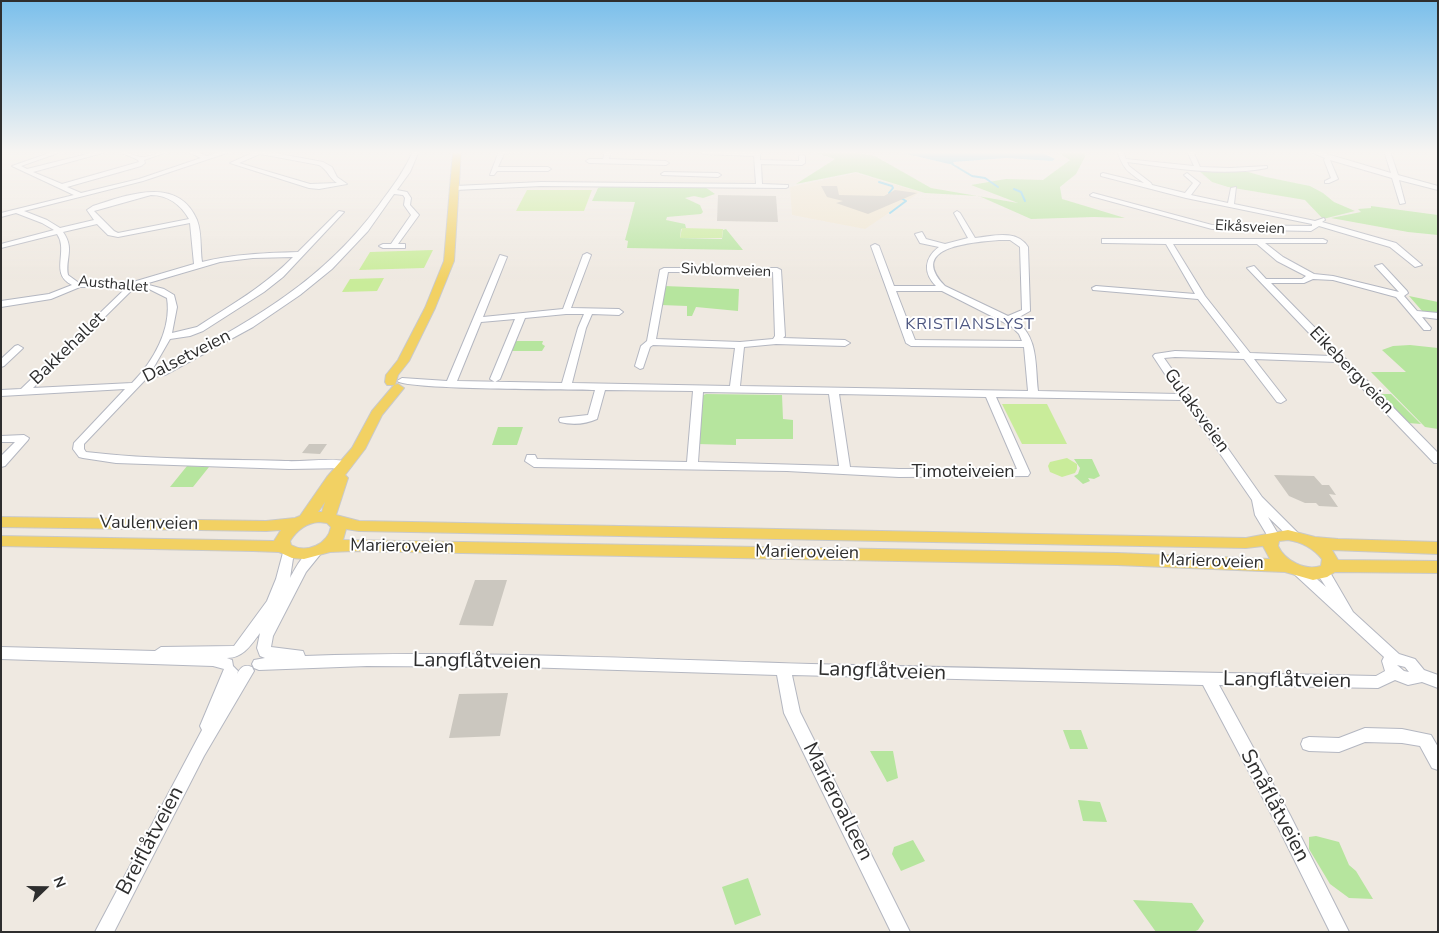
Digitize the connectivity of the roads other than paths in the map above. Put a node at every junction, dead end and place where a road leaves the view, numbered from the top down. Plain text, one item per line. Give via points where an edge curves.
1 (85, 195) edge
2 (145, 195) edge
3 (163, 195) edge
4 (390, 195) edge
5 (406, 195) edge
6 (454, 195) edge
7 (1093, 195) dead end
8 (1181, 195) edge
9 (1233, 195) edge
10 (1401, 195) edge
11 (1186, 196) joint
12 (1402, 203) dead end
13 (1231, 204) junction
14 (17, 211) junction
15 (340, 212) dead end
16 (956, 212) dead end
17 (1, 215) edge
18 (193, 220) junction
19 (98, 221) junction
20 (1319, 222) junction
21 (59, 231) junction
22 (919, 234) dead end
23 (973, 240) junction
24 (1105, 241) dead end
25 (1169, 242) junction
26 (1259, 242) junction
27 (1323, 242) dead end
28 (1, 246) edge
29 (383, 246) dead end
30 (393, 246) junction
31 (402, 246) dead end
32 (875, 246) dead end
33 (945, 246) junction
34 (301, 254) junction
35 (587, 254) dead end
36 (503, 257) dead end
37 (198, 265) junction
38 (1418, 265) dead end
39 (1379, 266) dead end
40 (1251, 268) dead end
41 (1312, 276) junction
42 (1265, 282) junction
43 (78, 284) junction
44 (133, 286) junction
45 (890, 288) junction
46 (1096, 288) dead end
47 (942, 289) junction
48 (1399, 295) junction
49 (1201, 297) junction
50 (2, 304) edge
51 (566, 311) junction
52 (589, 311) junction
53 (619, 312) dead end
54 (1415, 313) junction
55 (521, 316) junction
56 (1438, 316) edge
57 (1010, 319) junction
58 (478, 320) junction
59 (1427, 328) dead end
60 (166, 337) junction
61 (776, 341) junction
62 (651, 342) junction
63 (845, 343) dead end
64 (1027, 344) junction
65 (740, 346) junction
66 (18, 348) dead end
67 (1246, 356) junction
68 (1340, 359) junction
69 (1, 364) edge
70 (144, 376) junction
71 (495, 379) dead end
72 (397, 384) junction
73 (451, 384) junction
74 (133, 386) junction
75 (566, 386) junction
76 (601, 387) junction
77 (635, 388) junction
78 (698, 388) junction
79 (735, 390) junction
80 (834, 390) junction
81 (25, 391) junction
82 (1, 393) edge
83 (989, 393) junction
84 (1033, 394) junction
85 (1185, 397) junction
86 (1281, 400) dead end
87 (564, 420) dead end
88 (1, 439) edge
89 (531, 458) dead end
90 (1438, 460) edge
91 (1, 463) edge
92 (314, 464) junction
93 (346, 466) junction
94 (692, 466) junction
95 (845, 468) junction
96 (332, 480) junction
97 (1258, 500) junction
98 (333, 520) junction
99 (1, 522) edge
100 (301, 522) junction
101 (1295, 536) junction
102 (1272, 538) junction
103 (1311, 541) junction
104 (1, 542) edge
105 (1438, 548) edge
106 (321, 549) junction
107 (286, 550) junction
108 (1438, 567) edge
109 (1293, 568) junction
110 (1327, 569) junction
111 (1350, 617) junction
112 (1, 653) edge
113 (233, 659) junction
114 (259, 659) junction
115 (1395, 666) junction
116 (784, 669) junction
117 (1208, 680) junction
118 (1438, 682) edge
119 (1309, 744) dead end
120 (198, 751) junction
121 (1438, 762) edge
122 (104, 932) edge
123 (901, 932) edge
124 (1340, 932) edge

1 - 14 street
2 - 19 street via 90,210
3 - 18 street via 179,202
4 - 70 street, Dalsetveien via 342,255 297,293 250,325 186,360 162,373
5 - 30 street via 406,205 415,215
6 - 72 main road via 445,275 403,361
7 - 20 street, Eikåsveien via 1212,227 1311,229
8 - 11 street
9 - 13 street
10 - 12 street
11 - 13 street
13 - 20 street
14 - 17 street
14 - 21 street via 44,221
15 - 34 street
16 - 23 street
18 - 19 street via 118,234 111,233
18 - 37 street
19 - 21 street
20 - 38 street via 1393,245
21 - 28 street
21 - 43 street, Austhallet via 66,242 67,252 63,276 68,282
22 - 33 street via 923,241
23 - 33 street
23 - 57 street via 1012,238 1024,247 1026,312
24 - 25 street
25 - 26 street
25 - 49 street
26 - 27 street
26 - 41 street via 1280,259
29 - 30 street
30 - 31 street
32 - 45 street
33 - 47 street via 935,253 930,269
34 - 37 street via 246,257
34 - 60 street via 265,287 209,323 190,333
35 - 51 street
36 - 58 street
37 - 44 street
39 - 48 street via 1404,293
40 - 42 street, Eikebergveien
41 - 42 street via 1304,281
41 - 48 street via 1340,279
42 - 68 street, Eikebergveien
43 - 44 street, Austhallet
43 - 50 street via 52,296
44 - 60 street, Austhallet via 158,290 171,297 173,311
44 - 81 street, Bakkehallet
45 - 47 street
45 - 64 street via 911,343
46 - 49 street
47 - 57 street
48 - 54 street
49 - 67 street
51 - 52 street
51 - 55 street
52 - 53 street
52 - 75 street
54 - 56 street
54 - 59 street
55 - 58 street
55 - 71 street
57 - 64 street via 1023,332
58 - 73 street
60 - 70 street, Austhallet
61 - 62 street, Sivblomveien via 781,324 777,270 664,270
61 - 63 street
61 - 65 street
62 - 65 street
62 - 77 street via 646,346
64 - 84 street
65 - 79 street
66 - 69 street
67 - 68 street, Gulaksveien
67 - 85 street, Gulaksveien via 1158,356
67 - 86 street
68 - 90 street, Eikebergveien
70 - 74 street, Dalsetveien
72 - 73 street
72 - 93 main road
73 - 75 street
74 - 81 street
74 - 92 street, Dalsetveien via 83,437 78,449 83,455 116,460
75 - 76 street
76 - 77 street
76 - 87 street via 592,417
77 - 78 street
78 - 79 street
78 - 94 street
79 - 80 street
80 - 83 street
80 - 95 street
81 - 82 street
83 - 84 street
83 - 95 street, Timoteiveien via 1024,473 861,472
84 - 85 street
85 - 97 street, Gulaksveien
88 - 91 street via 24,438
89 - 94 street, Timoteiveien via 534,463
92 - 93 street, Dalsetveien
92 - 96 street via 333,471
93 - 96 main road
93 - 98 main road via 333,498
94 - 95 street, Timoteiveien
96 - 100 main road
97 - 101 street, Gulaksveien
97 - 102 street
98 - 100 main road, Marieroveien
98 - 102 main road, Marieroveien via 359,526 958,538 1246,543
98 - 106 main road via 339,528 337,535
99 - 100 main road, Vaulenveien via 266,526
100 - 107 main road via 284,535 282,540
101 - 102 main road, Marieroveien
101 - 103 main road
102 - 109 main road via 1270,546 1273,553
103 - 105 main road via 1338,545
103 - 110 main road via 1328,554
104 - 107 main road, Vaulenveien via 253,545
106 - 107 main road, Vaulenveien via 301,554
106 - 109 main road, Marieroveien via 352,546 841,554 1136,560
106 - 114 street, Breiflåtveien via 301,569 266,636
107 - 113 street, Breiflåtveien via 286,569 272,604
108 - 110 main road, Marieroveien
109 - 110 main road, Marieroveien via 1314,573
109 - 111 street
110 - 111 street
111 - 115 street
112 - 113 street
113 - 114 street via 238,673
113 - 114 street via 254,644
113 - 120 street, Breiflåtveien
114 - 116 street, Langflåtveien via 522,661
114 - 120 street, Breiflåtveien
115 - 117 street, Langflåtveien via 1378,682
115 - 118 street via 1411,680 1419,674
116 - 117 street, Langflåtveien
116 - 123 street, Marieroalleen via 792,712
117 - 124 street, Småflåtveien
119 - 121 street via 1339,745 1365,735 1402,736 1425,740
120 - 122 street, Breiflåtveien

